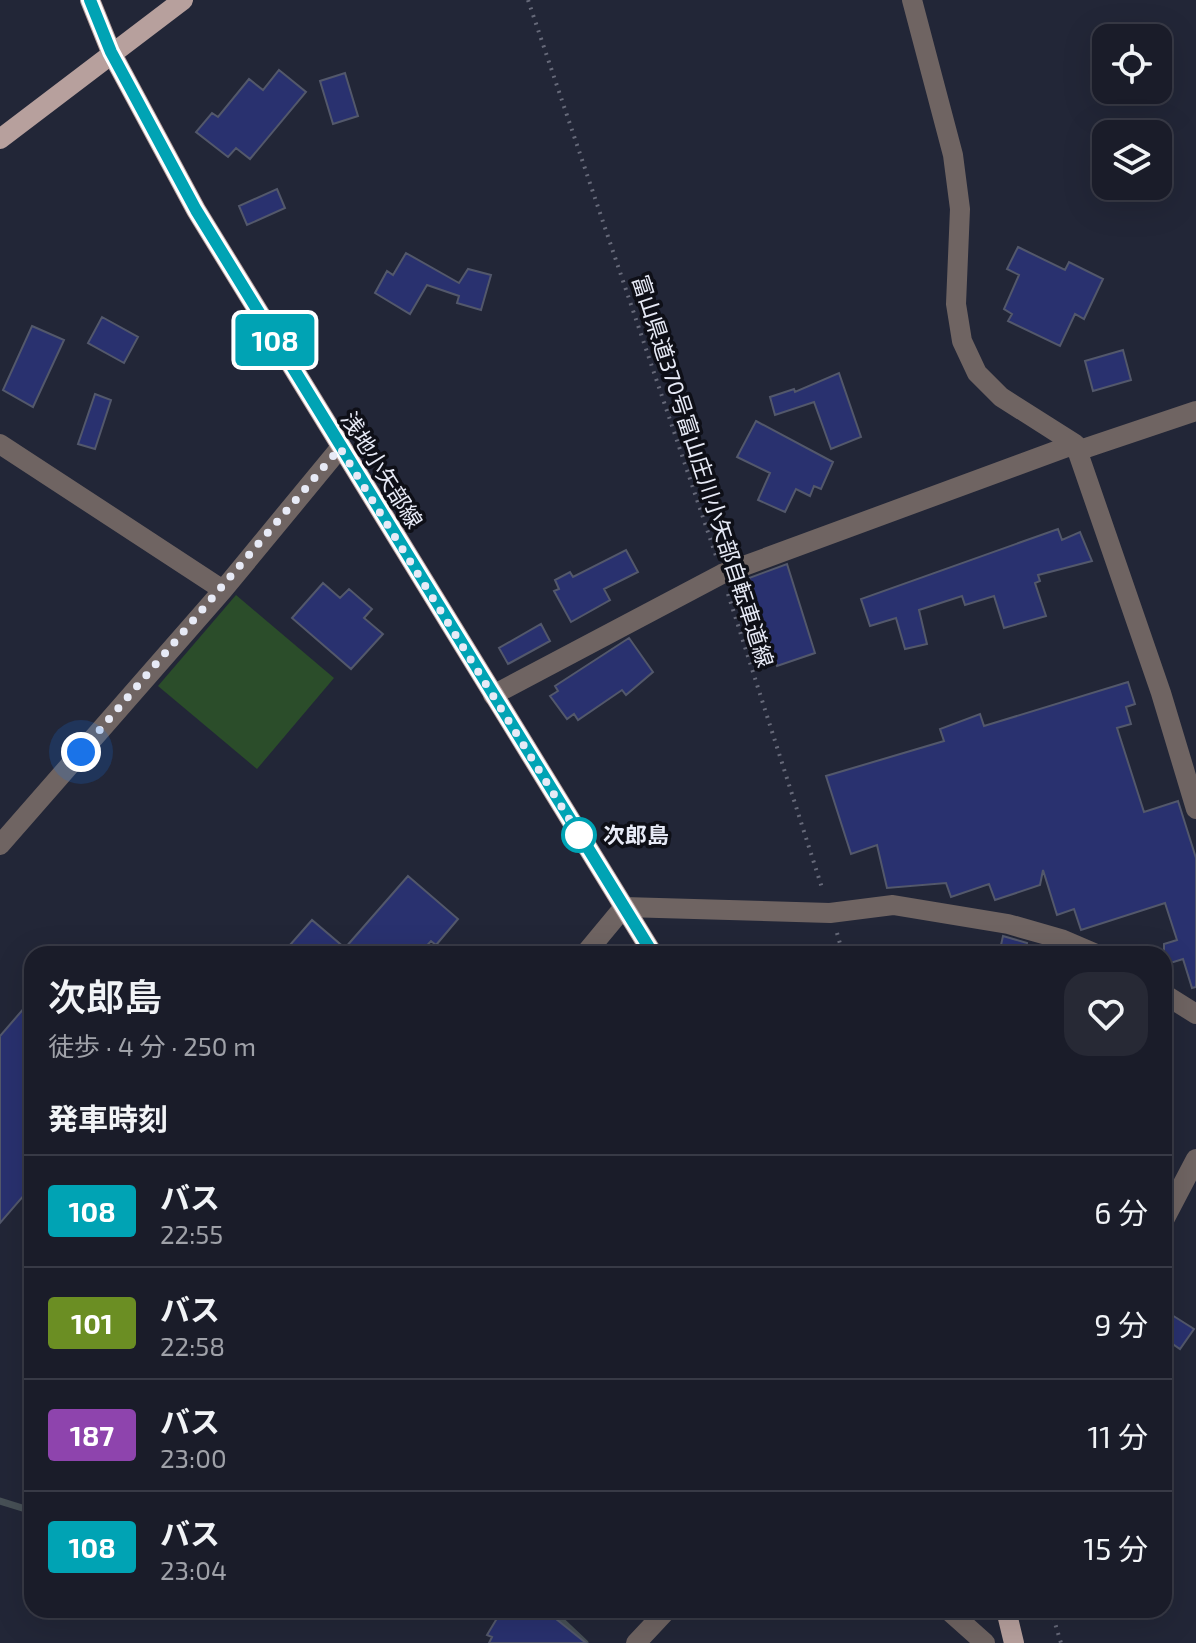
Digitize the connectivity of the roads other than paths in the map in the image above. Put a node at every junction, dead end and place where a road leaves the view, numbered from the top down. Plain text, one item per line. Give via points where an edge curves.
1 (90, 0) edge
2 (183, 0) edge
3 (912, 0) edge
4 (111, 52) junction
5 (0, 139) edge
6 (1196, 411) edge
7 (0, 444) edge
8 (340, 448) junction
9 (1076, 448) junction
10 (223, 590) junction
11 (493, 695) junction
12 (1196, 809) edge
13 (0, 845) edge
14 (624, 907) junction
15 (592, 946) edge
16 (648, 946) edge
17 (1077, 946) edge
18 (1172, 999) edge
19 (1196, 1014) edge
20 (1196, 1159) edge
21 (1172, 1205) edge
22 (659, 1618) edge
23 (957, 1618) edge
24 (1008, 1618) edge
25 (636, 1643) edge
26 (985, 1643) edge
27 (1014, 1643) edge

1 - 4 main road, 浅地小矢部線
2 - 4 main road
3 - 9 street via 953,155 960,209 956,304 962,341 977,373 1001,397
4 - 5 main road
4 - 8 main road, 浅地小矢部線 via 196,210
6 - 9 street
7 - 10 street
8 - 10 street
8 - 11 main road, 浅地小矢部線
9 - 11 street via 722,574
9 - 12 street
10 - 13 street
11 - 14 main road, 浅地小矢部線
14 - 15 street
14 - 16 main road, 浅地小矢部線
14 - 17 street via 830,913 893,905 1008,924
18 - 19 street
20 - 21 street
22 - 25 street
23 - 26 street
24 - 27 main road

